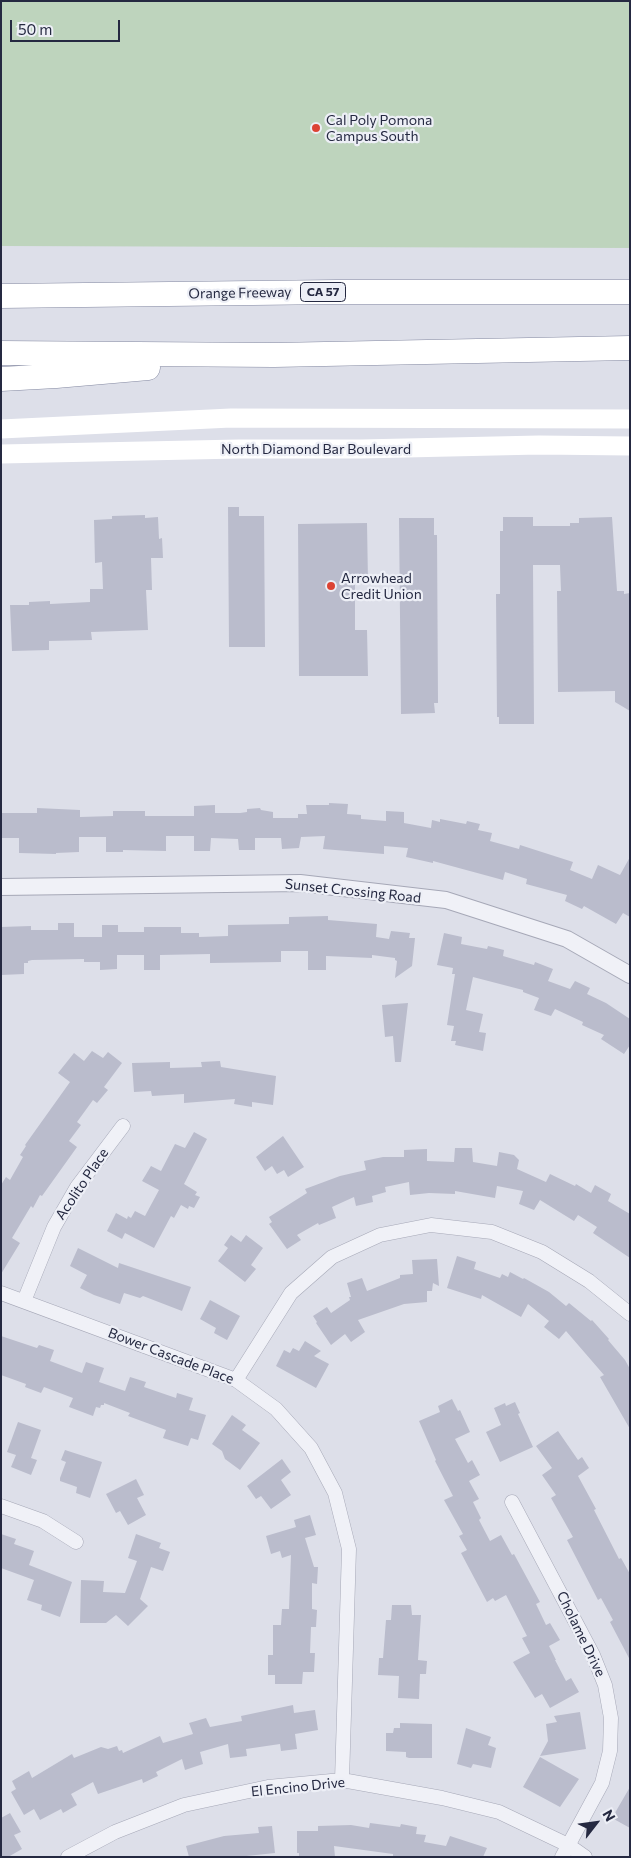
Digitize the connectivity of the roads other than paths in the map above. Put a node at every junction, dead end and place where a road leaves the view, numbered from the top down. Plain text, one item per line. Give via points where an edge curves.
1 (630, 292) edge
2 (7, 295) edge
3 (630, 348) edge
4 (1, 353) edge
5 (274, 355) junction
6 (1, 379) edge
7 (630, 419) edge
8 (1, 429) edge
9 (630, 446) edge
10 (1, 454) edge
11 (1, 887) edge
12 (630, 975) edge
13 (122, 1126) dead end
14 (1, 1293) edge
15 (24, 1301) junction
16 (630, 1314) edge
17 (236, 1380) junction
18 (512, 1502) dead end
19 (1, 1506) edge
20 (76, 1542) dead end
21 (342, 1780) junction
22 (565, 1851) edge
23 (68, 1857) edge
24 (586, 1857) edge

1 - 2 highway, Orange Freeway / CA 57
3 - 5 highway
4 - 5 highway
5 - 6 highway
7 - 8 main road via 231,418
9 - 10 main road, North Diamond Bar Boulevard
11 - 12 street, Sunset Crossing Road via 300,883 446,900 567,939
13 - 15 street, Acolito Place via 72,1195 54,1227
14 - 15 street, Bower Cascade Place
15 - 17 street, Bower Cascade Place
16 - 17 street via 589,1281 542,1252 492,1232 431,1225 380,1234 332,1257 291,1293
17 - 21 street, Bower Cascade Place via 276,1409 311,1448 336,1494 349,1549
18 - 22 street, Cholame Drive via 593,1655 605,1685 611,1718 610,1751 602,1783
19 - 20 street via 43,1521
21 - 22 street, El Encino Drive via 499,1812
21 - 23 street, El Encino Drive via 268,1787 184,1805 115,1832
22 - 24 street, El Encino Drive

